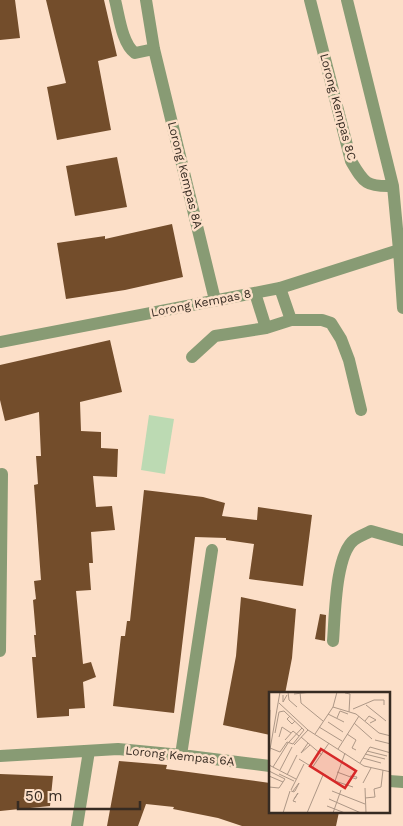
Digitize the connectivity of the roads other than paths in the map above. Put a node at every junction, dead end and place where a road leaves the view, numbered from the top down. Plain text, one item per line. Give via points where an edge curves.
1 (115, 0) edge
2 (146, 0) edge
3 (310, 0) edge
4 (347, 0) edge
5 (154, 49) junction
6 (392, 186) junction
7 (399, 250) junction
8 (280, 288) junction
9 (255, 293) junction
10 (215, 300) junction
11 (403, 308) edge
12 (291, 320) junction
13 (266, 328) junction
14 (0, 342) edge
15 (192, 357) dead end
16 (361, 410) dead end
17 (2, 474) dead end
18 (403, 540) edge
19 (212, 550) dead end
20 (333, 641) dead end
21 (0, 651) edge
22 (89, 751) junction
23 (181, 755) junction
24 (0, 756) edge
25 (269, 766) edge
26 (390, 781) edge
27 (403, 782) edge
28 (77, 826) edge

1 - 5 street via 130,49 135,52
2 - 5 street, Lorong Kempas 8A
3 - 6 street, Lorong Kempas 8C via 351,161 362,180 370,185
4 - 6 street
5 - 10 street, Lorong Kempas 8A
6 - 7 street
7 - 8 street, Lorong Kempas 8
7 - 11 street
8 - 9 street, Lorong Kempas 8
8 - 12 street
9 - 10 street, Lorong Kempas 8
9 - 13 street
10 - 14 street, Lorong Kempas 8
12 - 13 street
12 - 16 street via 331,323 349,360
13 - 15 street via 215,336
17 - 21 street
18 - 20 street via 371,530 352,541 342,561
19 - 23 street
22 - 23 street, Lorong Kempas 6A
22 - 24 street, Lorong Kempas 6A
22 - 28 street
23 - 25 street, Lorong Kempas 6A
26 - 27 street

